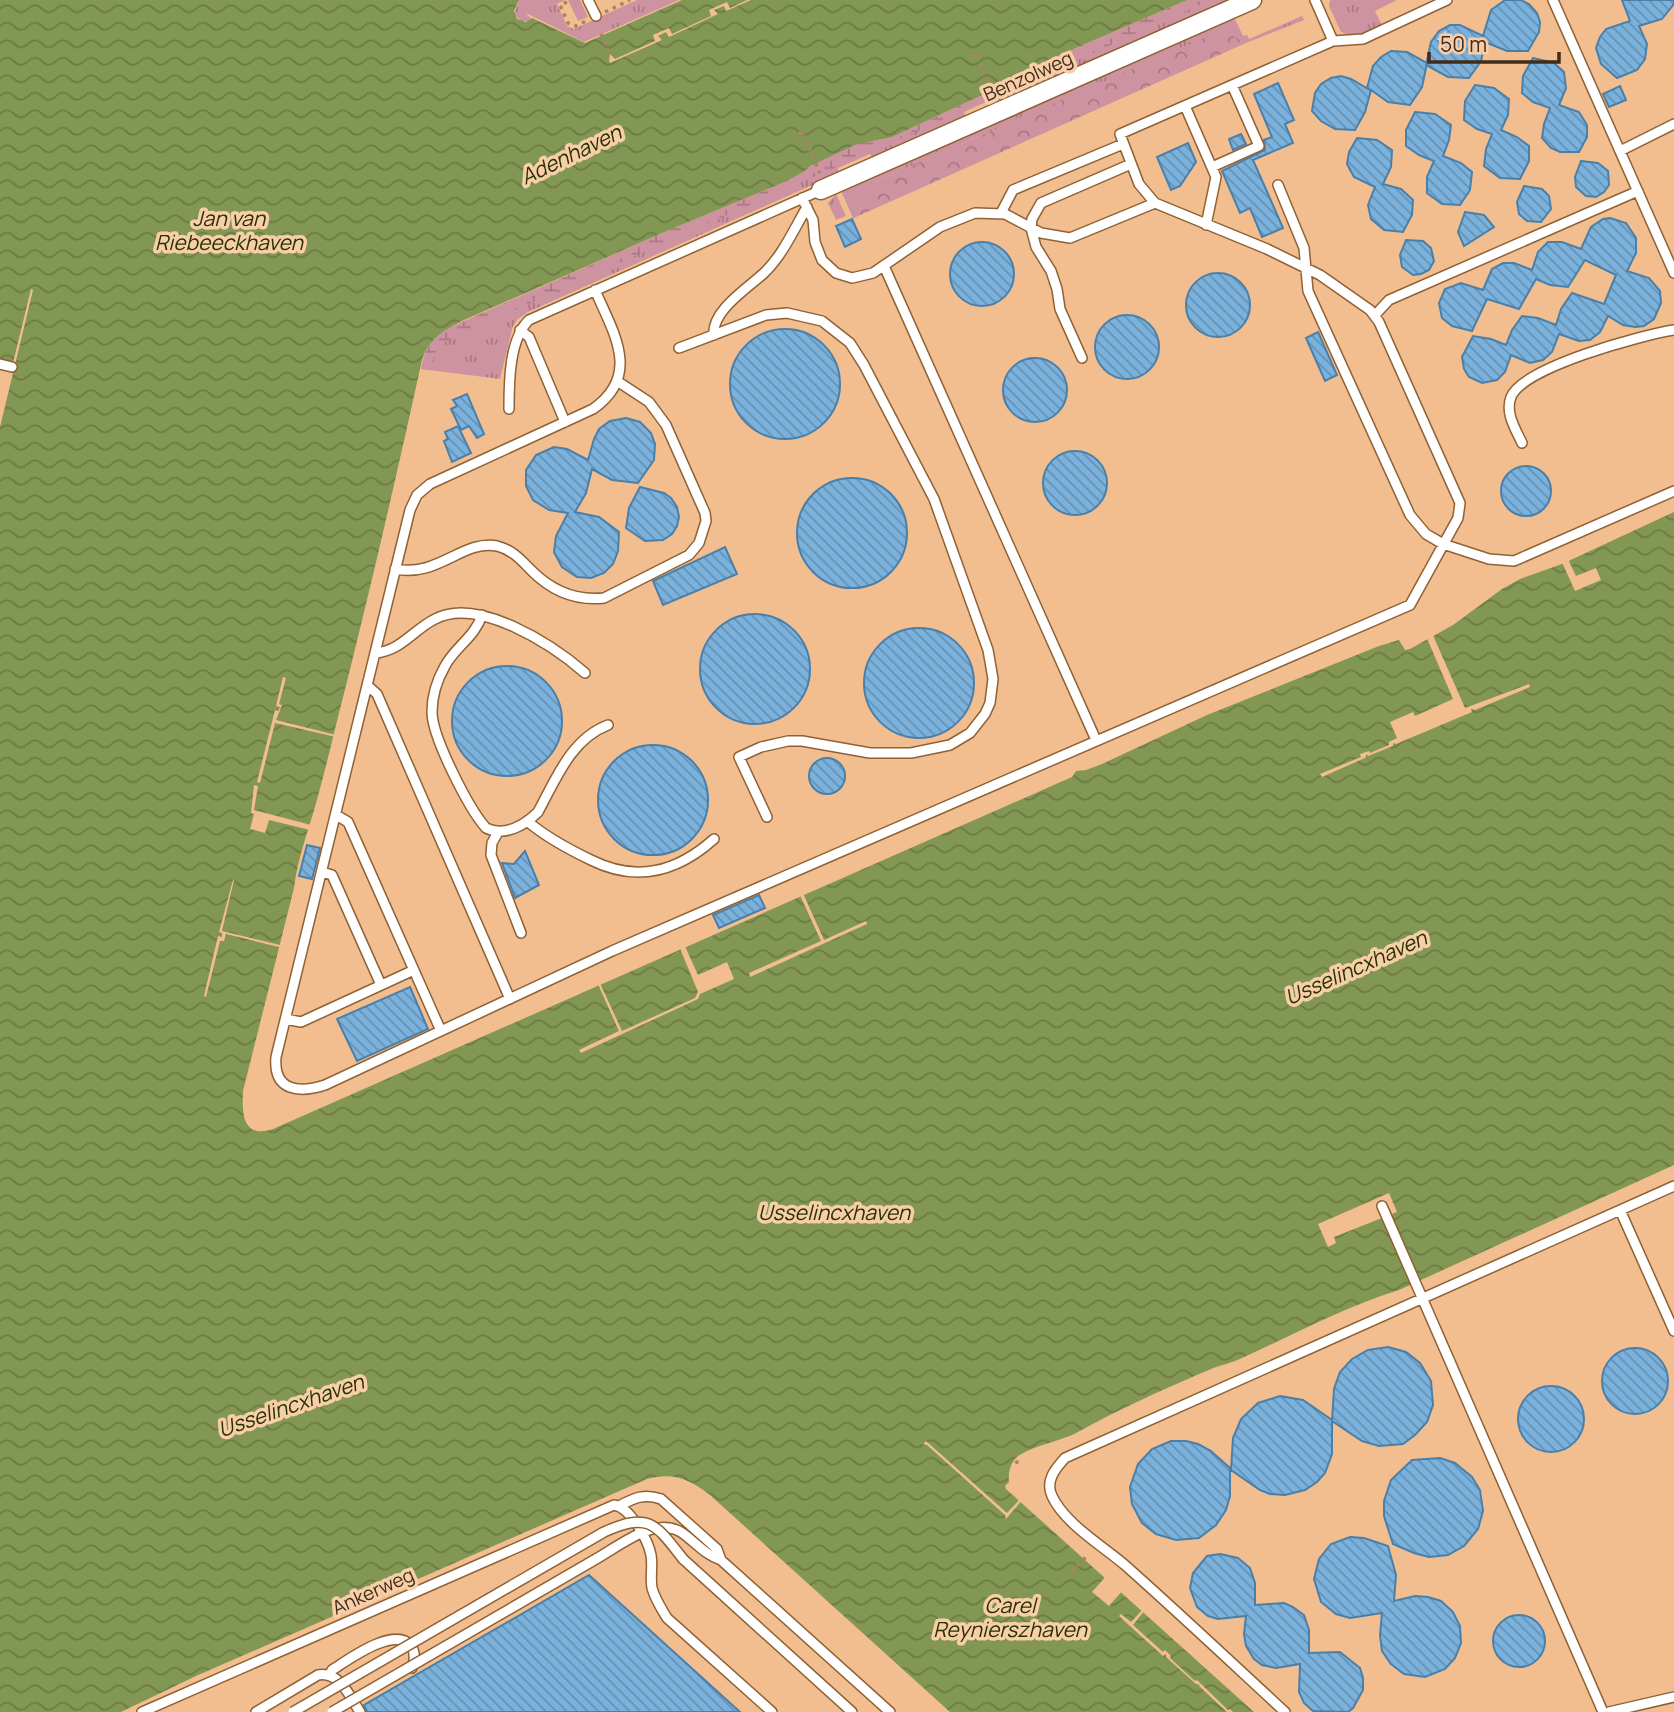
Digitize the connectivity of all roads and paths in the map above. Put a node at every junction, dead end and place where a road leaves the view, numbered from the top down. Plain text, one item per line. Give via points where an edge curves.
1 (588, 0) edge
2 (1252, 0) edge
3 (1315, 0) edge
4 (1447, 0) edge
5 (1553, 0) edge
6 (596, 16) dead end
7 (601, 34) dead end
8 (1333, 41) junction
9 (610, 54) dead end
10 (977, 55) dead end
11 (1232, 85) junction
12 (998, 102) dead end
13 (1185, 106) junction
14 (1674, 124) edge
15 (802, 132) dead end
16 (1123, 144) junction
17 (1624, 149) junction
18 (1131, 164) junction
19 (1212, 167) junction
20 (821, 183) junction
21 (1278, 186) dead end
22 (1638, 191) junction
23 (802, 198) junction
24 (1155, 203) junction
25 (807, 207) junction
26 (1000, 213) junction
27 (1206, 225) junction
28 (1031, 228) junction
29 (884, 265) junction
30 (1305, 268) junction
31 (1674, 273) edge
32 (595, 290) junction
33 (1374, 315) junction
34 (520, 330) junction
35 (1674, 330) edge
36 (714, 335) junction
37 (679, 348) dead end
38 (1082, 358) dead end
39 (0, 364) edge
40 (12, 367) dead end
41 (617, 381) junction
42 (509, 409) dead end
43 (565, 422) junction
44 (1522, 443) dead end
45 (1674, 491) edge
46 (1443, 544) junction
47 (395, 569) junction
48 (482, 615) junction
49 (376, 653) junction
50 (585, 673) dead end
51 (368, 687) junction
52 (608, 725) dead end
53 (1096, 740) junction
54 (336, 815) junction
55 (767, 817) dead end
56 (527, 821) junction
57 (498, 832) junction
58 (714, 839) dead end
59 (322, 872) junction
60 (521, 933) dead end
61 (414, 970) junction
62 (381, 985) junction
63 (509, 999) junction
64 (286, 1018) junction
65 (441, 1031) junction
66 (1674, 1186) edge
67 (1382, 1206) dead end
68 (1620, 1210) junction
69 (1422, 1299) junction
70 (1674, 1331) edge
71 (1012, 1453) dead end
72 (1020, 1468) dead end
73 (619, 1506) junction
74 (641, 1534) junction
75 (1088, 1555) dead end
76 (721, 1560) junction
77 (1071, 1572) dead end
78 (330, 1675) junction
79 (1674, 1698) edge
80 (353, 1702) junction
81 (142, 1712) edge
82 (256, 1712) edge
83 (293, 1712) edge
84 (334, 1712) edge
85 (360, 1712) edge
86 (772, 1712) edge
87 (852, 1712) edge
88 (890, 1712) edge
89 (1285, 1712) edge
90 (1603, 1712) edge
91 (1609, 1712) edge

1 - 6 lane
2 - 20 street, Benzolweg
3 - 8 lane
4 - 8 lane via 1363,39
5 - 17 lane
7 - 9 path
8 - 11 lane
10 - 12 path
11 - 13 lane
11 - 19 lane via 1259,146
13 - 16 lane via 1120,134
13 - 19 lane
14 - 17 lane
15 - 20 path
16 - 18 lane
16 - 26 lane via 1013,190
17 - 22 lane
18 - 24 lane via 1139,184
18 - 28 lane via 1041,203
19 - 27 lane via 1216,177
20 - 23 lane
21 - 30 lane via 1304,248
22 - 31 lane
22 - 33 lane via 1389,300
23 - 25 lane
23 - 32 lane
24 - 27 lane
24 - 28 lane via 1070,238 1052,237
25 - 29 lane via 817,251 828,267 860,278
25 - 36 lane via 772,265 719,314
26 - 28 lane
26 - 29 lane via 975,213 940,227
27 - 30 lane
28 - 38 lane
29 - 53 lane
30 - 33 lane
30 - 46 lane via 1308,291 1410,514 1426,534
32 - 34 lane via 535,317
32 - 41 lane via 620,350
33 - 46 lane via 1460,503 1458,518
34 - 42 lane
34 - 43 lane via 529,337
35 - 44 lane via 1577,358 1523,382 1511,397 1509,414
36 - 37 lane
36 - 55 lane via 766,315 787,313 822,321 850,343 934,499 988,650 993,679 985,714 970,733 950,745 911,754 870,753 788,741 739,757
39 - 40 lane
41 - 43 lane via 601,404
41 - 47 lane via 649,402 666,425 705,513 703,536 689,555 604,598 591,600 549,584 499,546 474,547 425,570
43 - 47 lane via 423,489 410,510
45 - 46 lane via 1514,561 1489,559
46 - 53 lane via 1406,609
47 - 49 lane
48 - 49 lane via 445,615 395,648
48 - 50 lane via 540,639
48 - 57 lane via 474,633 452,654 439,676 432,714 436,735 468,801 486,828
49 - 51 lane
51 - 54 lane
51 - 63 lane via 377,694
52 - 56 lane via 578,744 538,811
53 - 63 lane
54 - 59 lane
54 - 61 lane via 348,822
56 - 57 lane
56 - 58 lane via 562,847 623,873 672,866
57 - 60 lane via 491,855
59 - 62 lane via 332,875
59 - 64 lane
61 - 62 lane
61 - 65 lane
62 - 64 lane via 301,1022
63 - 65 lane
64 - 65 lane via 276,1070 288,1086 303,1091
66 - 68 lane
67 - 69 lane
68 - 69 lane
68 - 70 lane
69 - 89 lane via 1065,1458 1050,1478 1050,1493 1091,1539
69 - 90 lane
71 - 72 path
73 - 74 lane via 628,1511
73 - 76 lane, Ankerweg via 637,1497 661,1499 717,1549
73 - 81 lane, Ankerweg via 608,1506
74 - 76 lane, Ankerweg via 655,1527 670,1527
74 - 84 lane, Ankerweg, bridge
74 - 86 lane via 650,1553 655,1597 667,1618
75 - 77 path
76 - 88 lane, Ankerweg
78 - 80 lane
78 - 80 lane, Ankerweg via 378,1643 401,1639 411,1647 415,1658 411,1669
78 - 82 lane, Ankerweg via 318,1675
79 - 91 lane
80 - 84 lane, Ankerweg
80 - 85 lane
83 - 87 lane, bridge via 604,1532 634,1521 659,1530 683,1559

